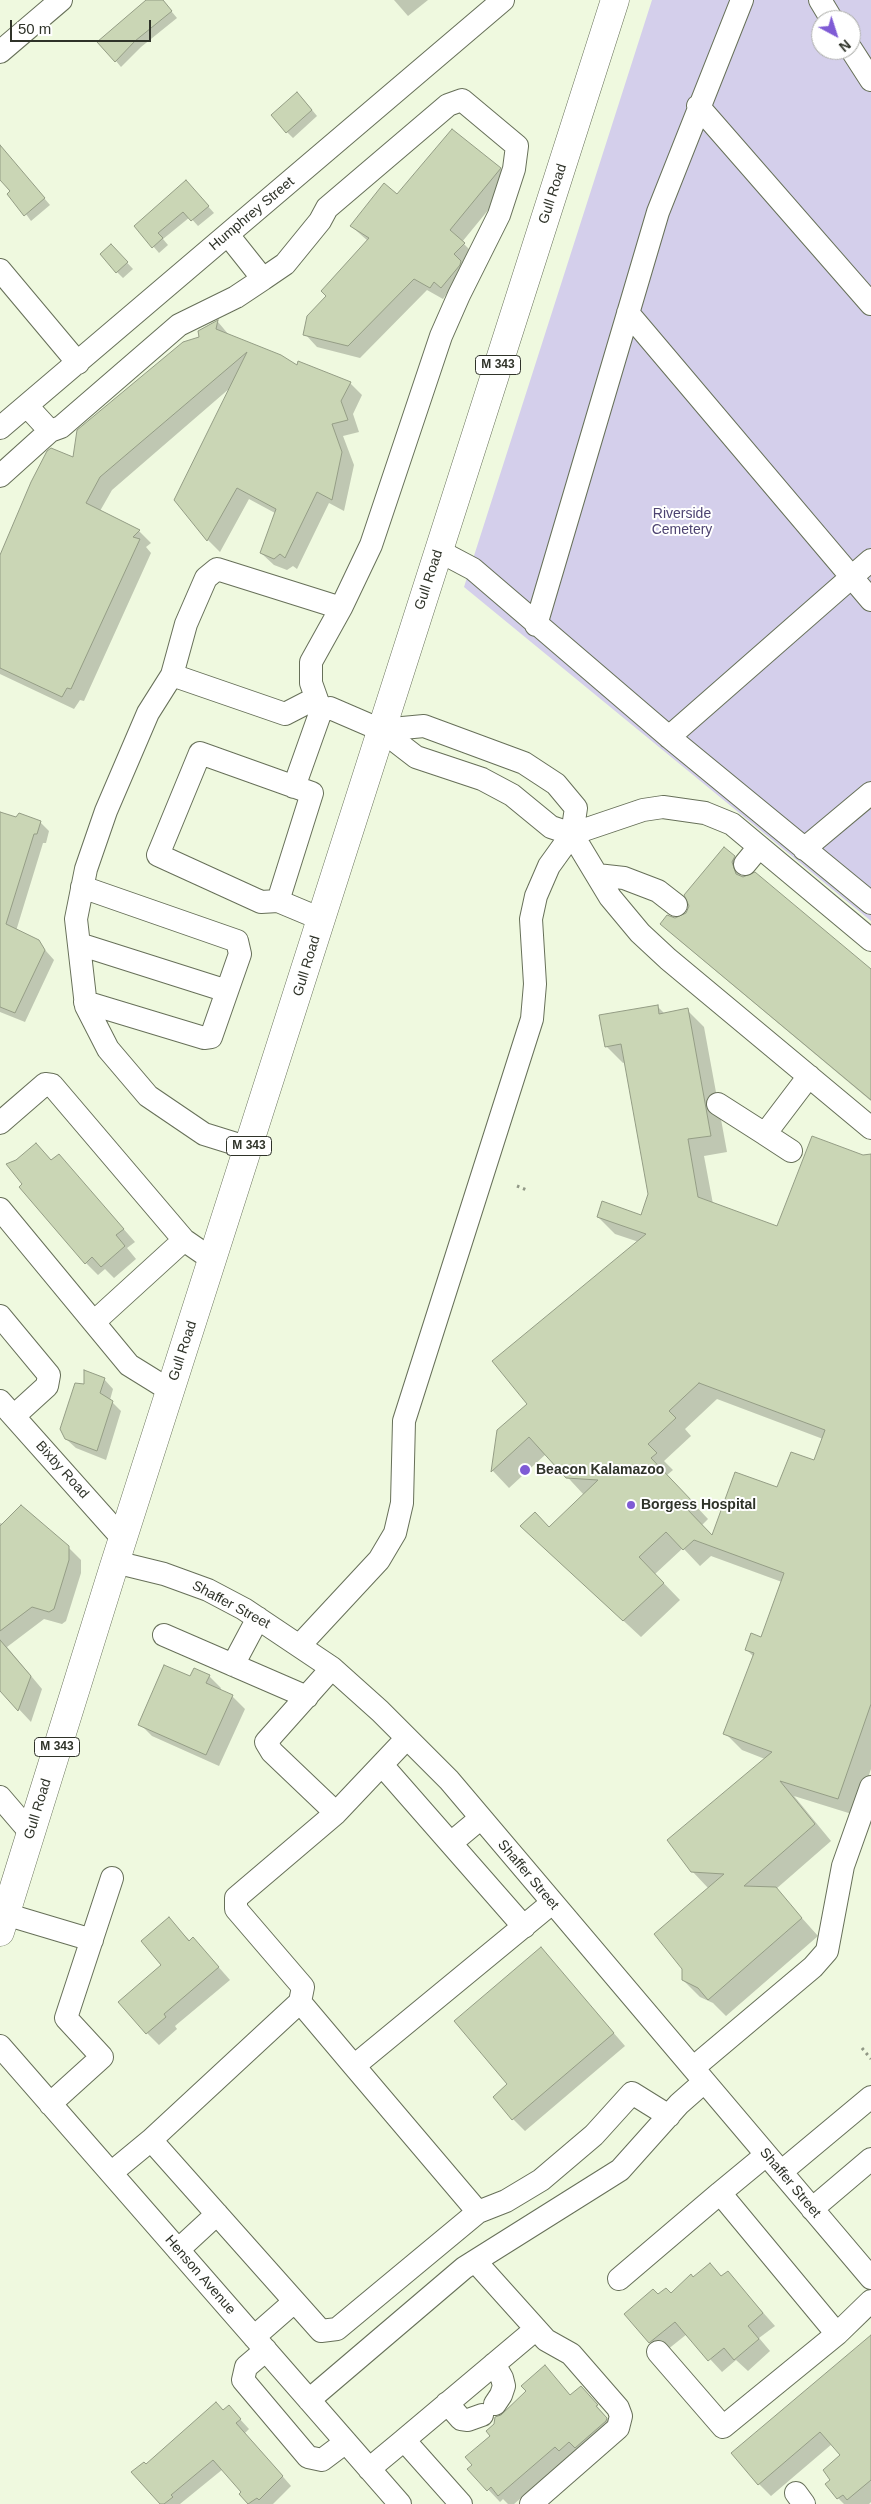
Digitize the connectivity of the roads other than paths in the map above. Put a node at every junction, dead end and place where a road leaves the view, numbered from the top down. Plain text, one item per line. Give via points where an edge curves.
1 (61, 0) edge
2 (503, 0) edge
3 (615, 0) edge
4 (742, 0) edge
5 (0, 52) edge
6 (858, 60) edge
7 (871, 80) edge
8 (698, 106) junction
9 (228, 235) junction
10 (0, 270) edge
11 (263, 279) junction
12 (871, 304) edge
13 (628, 313) junction
14 (78, 362) junction
15 (27, 406) junction
16 (0, 428) edge
17 (50, 431) junction
18 (0, 476) edge
19 (439, 551) junction
20 (871, 560) edge
21 (852, 577) junction
22 (871, 600) edge
23 (341, 608) junction
24 (536, 624) junction
25 (172, 675) junction
26 (319, 705) junction
27 (381, 730) junction
28 (669, 737) junction
29 (294, 787) junction
30 (871, 792) edge
31 (572, 834) junction
32 (759, 847) junction
33 (804, 849) junction
34 (745, 864) dead end
35 (597, 875) junction
36 (82, 886) junction
37 (278, 901) junction
38 (871, 903) edge
39 (676, 905) dead end
40 (321, 920) junction
41 (871, 940) edge
42 (79, 944) junction
43 (227, 991) junction
44 (85, 1002) junction
45 (809, 1076) junction
46 (718, 1104) dead end
47 (0, 1123) edge
48 (871, 1128) edge
49 (765, 1134) junction
50 (249, 1148) junction
51 (791, 1151) dead end
52 (0, 1210) edge
53 (184, 1240) junction
54 (213, 1260) junction
55 (0, 1316) edge
56 (94, 1322) junction
57 (171, 1391) junction
58 (7, 1408) edge
59 (119, 1550) junction
60 (258, 1618) junction
61 (164, 1635) dead end
62 (300, 1646) junction
63 (233, 1665) junction
64 (332, 1668) junction
65 (307, 1697) junction
66 (407, 1738) junction
67 (382, 1765) junction
68 (871, 1787) edge
69 (0, 1796) edge
70 (336, 1813) junction
71 (481, 1818) junction
72 (865, 1820) edge
73 (30, 1832) junction
74 (451, 1842) junction
75 (112, 1878) dead end
76 (552, 1903) junction
77 (3, 1923) edge
78 (524, 1927) junction
79 (92, 1940) junction
80 (300, 2002) junction
81 (0, 2046) edge
82 (354, 2066) junction
83 (698, 2075) junction
84 (871, 2097) edge
85 (50, 2104) junction
86 (669, 2116) junction
87 (151, 2140) junction
88 (766, 2154) junction
89 (871, 2159) edge
90 (780, 2172) junction
91 (111, 2174) junction
92 (720, 2193) junction
93 (812, 2209) junction
94 (478, 2212) junction
95 (217, 2214) junction
96 (178, 2250) junction
97 (475, 2261) junction
98 (871, 2278) edge
99 (619, 2279) dead end
100 (871, 2301) edge
101 (294, 2302) junction
102 (536, 2329) junction
103 (838, 2334) junction
104 (260, 2344) junction
105 (658, 2352) dead end
106 (494, 2364) junction
107 (310, 2400) junction
108 (447, 2403) junction
109 (404, 2440) junction
110 (346, 2442) junction
111 (369, 2469) junction
112 (400, 2504) edge
113 (461, 2504) edge
114 (531, 2504) edge

1 - 5 street
2 - 9 street, Humphrey Street
3 - 19 main road, Gull Road / M 343
4 - 8 street
6 - 7 street
8 - 12 street
8 - 13 street via 658,212
9 - 11 street
9 - 14 street, Humphrey Street
10 - 14 street
11 - 17 street via 236,297 179,325 61,428
11 - 23 street via 285,264 327,208 448,105 462,100 517,146 514,169 499,215 441,336 371,544
13 - 21 street
13 - 24 street
14 - 15 street, Humphrey Street
15 - 16 street, Humphrey Street
15 - 17 street
17 - 18 street
19 - 24 street via 473,569
19 - 27 main road, Gull Road / M 343
20 - 21 street
21 - 22 street
21 - 28 street
23 - 25 street via 217,569 206,578 186,624
23 - 26 street via 311,662 311,683
24 - 28 street
25 - 26 street via 285,714
25 - 36 street via 148,713 110,802
26 - 27 street
26 - 29 street
27 - 31 street via 416,757 482,779 512,796 551,827
27 - 31 street via 424,726 524,763 556,784 576,808
27 - 40 main road, Gull Road / M 343
28 - 33 street
29 - 37 street via 312,793
29 - 37 street via 200,753 158,855 261,902
30 - 33 street
31 - 32 street via 643,810 663,807 705,814 732,824
31 - 35 street
31 - 62 street via 549,866 536,896 531,918 535,984 532,1019 404,1421 402,1503 394,1533 379,1560
32 - 34 street
32 - 41 street
33 - 38 street
35 - 39 street via 624,878 658,891
35 - 45 street via 640,933
36 - 42 street via 76,919
36 - 43 street via 238,941 240,954
37 - 40 street
40 - 50 main road, Gull Road / M 343
42 - 43 street
42 - 44 street
43 - 44 street via 211,1037 204,1038
44 - 50 street via 108,1050 148,1096 204,1134
45 - 48 street
45 - 49 street
46 - 49 street
47 - 53 street via 45,1084 52,1085
49 - 51 street
50 - 54 main road, Gull Road / M 343
52 - 56 street
53 - 54 street
53 - 56 street
54 - 57 main road, Gull Road / M 343
55 - 58 street via 49,1375 47,1386
56 - 57 street via 129,1365
57 - 59 main road, Gull Road / M 343
58 - 59 street, Bixby Road
59 - 60 street, Shaffer Street via 164,1574 208,1590
59 - 73 main road, Gull Road / M 343
60 - 62 street, Shaffer Street
60 - 63 street
61 - 63 street
62 - 64 street, Shaffer Street
63 - 65 street
64 - 65 street
64 - 66 street, Shaffer Street
65 - 70 street via 266,1742 272,1752
66 - 67 street
66 - 71 street, Shaffer Street
67 - 70 street
67 - 74 street
68 - 72 street
69 - 73 street
70 - 80 street via 236,1898 236,1909 303,1987
71 - 74 street
71 - 76 street, Shaffer Street
72 - 83 street via 843,1866 827,1951 813,1968
73 - 77 main road, Gull Road / M 343
74 - 78 street
75 - 79 street
76 - 78 street
76 - 83 street, Shaffer Street
77 - 79 street
78 - 82 street
79 - 85 street via 66,2018 102,2057
80 - 82 street
80 - 87 street
81 - 85 street, Henson Avenue
82 - 94 street
83 - 86 street
83 - 88 street, Shaffer Street
84 - 90 street
85 - 91 street, Henson Avenue
86 - 94 street via 632,2093 594,2135 541,2180 506,2201
86 - 97 street via 620,2170
87 - 91 street
87 - 95 street
88 - 90 street, Shaffer Street
88 - 92 street
89 - 93 street
90 - 93 street, Shaffer Street
91 - 96 street, Henson Avenue
92 - 99 street
92 - 103 street
93 - 98 street, Shaffer Street
94 - 101 street via 337,2329 321,2331
95 - 96 street
95 - 101 street
96 - 104 street, Henson Avenue
97 - 102 street
97 - 107 street
100 - 103 street
101 - 104 street
102 - 106 street
102 - 114 street via 546,2340 572,2354 618,2408 621,2416 618,2428
103 - 105 street via 723,2427
104 - 107 street, Henson Avenue
104 - 110 street via 246,2367 243,2380 308,2457 322,2460
106 - 108 street
106 - 108 street via 504,2386 502,2395 489,2409 468,2420 461,2419
107 - 110 street, Henson Avenue
108 - 109 street
109 - 111 street
109 - 113 street
110 - 111 street, Henson Avenue
111 - 112 street, Henson Avenue

